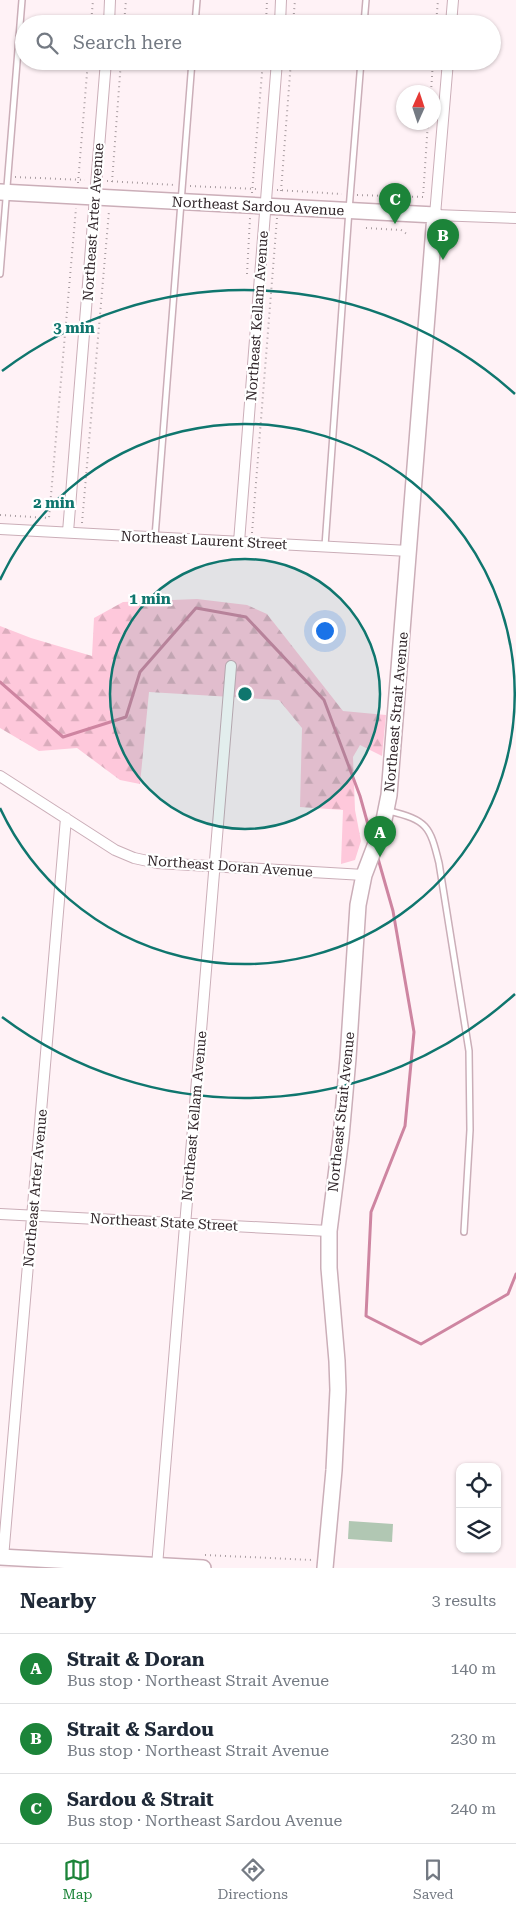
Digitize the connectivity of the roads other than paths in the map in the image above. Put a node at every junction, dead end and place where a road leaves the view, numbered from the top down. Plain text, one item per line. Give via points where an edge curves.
1 (22, 0) edge
2 (110, 0) edge
3 (197, 0) edge
4 (281, 0) edge
5 (366, 0) edge
6 (453, 0) edge
7 (21, 15) edge
8 (109, 15) edge
9 (196, 15) edge
10 (280, 15) edge
11 (365, 15) edge
12 (452, 15) edge
13 (16, 70) edge
14 (105, 70) edge
15 (191, 70) edge
16 (276, 70) edge
17 (361, 70) edge
18 (447, 70) edge
19 (3, 192) edge
20 (100, 201) junction
21 (180, 202) junction
22 (349, 210) junction
23 (264, 212) junction
24 (435, 215) junction
25 (516, 218) edge
26 (0, 274) edge
27 (0, 529) edge
28 (68, 532) junction
29 (155, 537) junction
30 (239, 542) junction
31 (325, 546) junction
32 (409, 551) junction
33 (231, 666) dead end
34 (0, 776) edge
35 (386, 810) junction
36 (66, 818) junction
37 (215, 867) junction
38 (364, 875) junction
39 (0, 1214) edge
40 (32, 1216) junction
41 (185, 1224) junction
42 (329, 1231) junction
43 (464, 1232) dead end
44 (9, 1560) edge
45 (157, 1566) junction
46 (203, 1568) edge
47 (325, 1568) edge

1 - 7 lane
2 - 8 street
3 - 9 lane
4 - 10 street
5 - 11 lane
6 - 12 street
13 - 19 lane
14 - 20 street, Northeast Arter Avenue via 96,181
15 - 21 lane
16 - 23 street, Northeast Kellam Avenue
17 - 22 lane
18 - 24 street, Northeast Strait Avenue
19 - 20 main road, Northeast Sardou Avenue via 77,196
19 - 26 lane
20 - 21 main road, Northeast Sardou Avenue
20 - 28 street, Northeast Arter Avenue
21 - 23 main road, Northeast Sardou Avenue
21 - 29 lane
22 - 23 main road, Northeast Sardou Avenue
22 - 24 main road, Northeast Sardou Avenue
22 - 31 lane
23 - 30 street, Northeast Kellam Avenue
24 - 25 street, Northeast Sardou Avenue
24 - 32 main road, Northeast Strait Avenue
27 - 28 street, Northeast Laurent Street
28 - 29 street, Northeast Laurent Street
29 - 30 street, Northeast Laurent Street
30 - 31 street, Northeast Laurent Street
31 - 32 street, Northeast Laurent Street
32 - 35 main road, Northeast Strait Avenue
33 - 37 street, Northeast Kellam Avenue
34 - 36 street, Northeast Doran Avenue
35 - 38 main road, Northeast Strait Avenue via 375,851
35 - 43 lane via 422,822 433,838 439,863 469,1052 470,1130
36 - 37 street, Northeast Doran Avenue via 115,850 134,858
36 - 40 street, Northeast Arter Avenue
37 - 38 street, Northeast Doran Avenue
37 - 41 street, Northeast Kellam Avenue
38 - 42 main road, Northeast Strait Avenue via 358,905 346,1078
39 - 40 street, Northeast State Street
40 - 41 street, Northeast State Street
40 - 44 street, Northeast Arter Avenue
41 - 42 street, Northeast State Street
41 - 45 street, Northeast Kellam Avenue
42 - 47 main road, Northeast Strait Avenue via 338,1390
44 - 45 main road
45 - 46 main road

